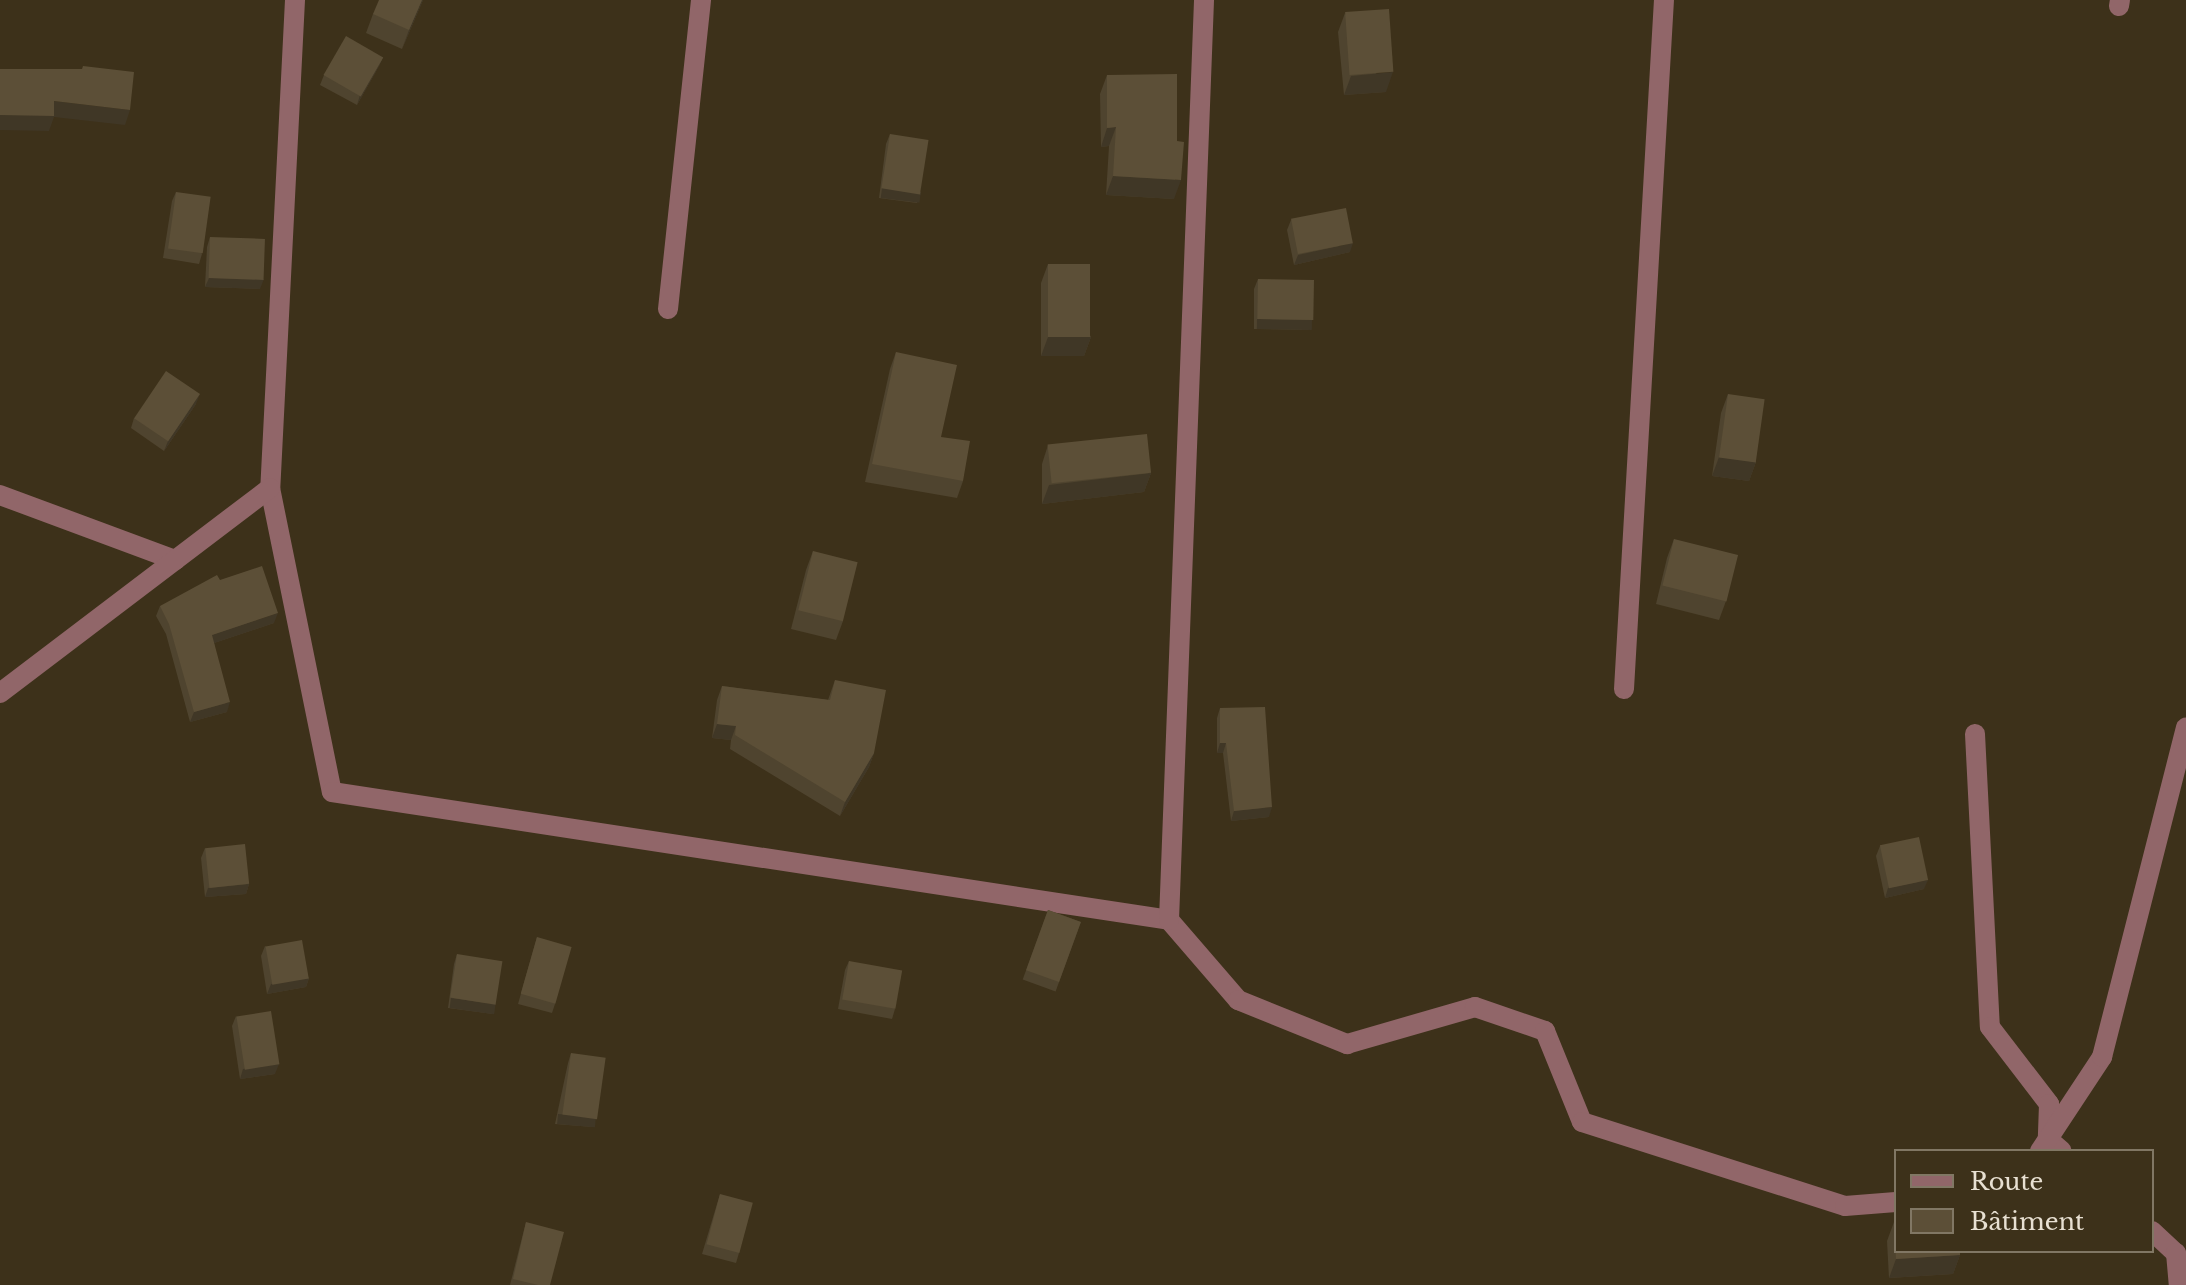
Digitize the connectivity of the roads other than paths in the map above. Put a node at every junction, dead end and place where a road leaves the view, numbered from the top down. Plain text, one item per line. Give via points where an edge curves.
1 (295, 0) edge
2 (701, 0) edge
3 (1204, 0) edge
4 (1664, 0) edge
5 (668, 309) dead end
6 (270, 488) junction
7 (0, 495) edge
8 (175, 560) junction
9 (1624, 689) dead end
10 (0, 693) edge
11 (2186, 728) edge
12 (1975, 734) dead end
13 (1169, 920) junction
14 (2050, 1147) edge
15 (1894, 1202) edge
16 (2154, 1233) edge
17 (2179, 1285) edge

1 - 6 street
2 - 5 street
3 - 13 street
4 - 9 street
6 - 8 street
6 - 13 street via 332,792
7 - 8 street
8 - 10 street
11 - 14 street via 2102,1057
12 - 14 street via 1990,1027 2049,1104
13 - 15 street via 1238,1000 1347,1044 1475,1007 1545,1031 1582,1122 1845,1206
16 - 17 street via 2176,1253

